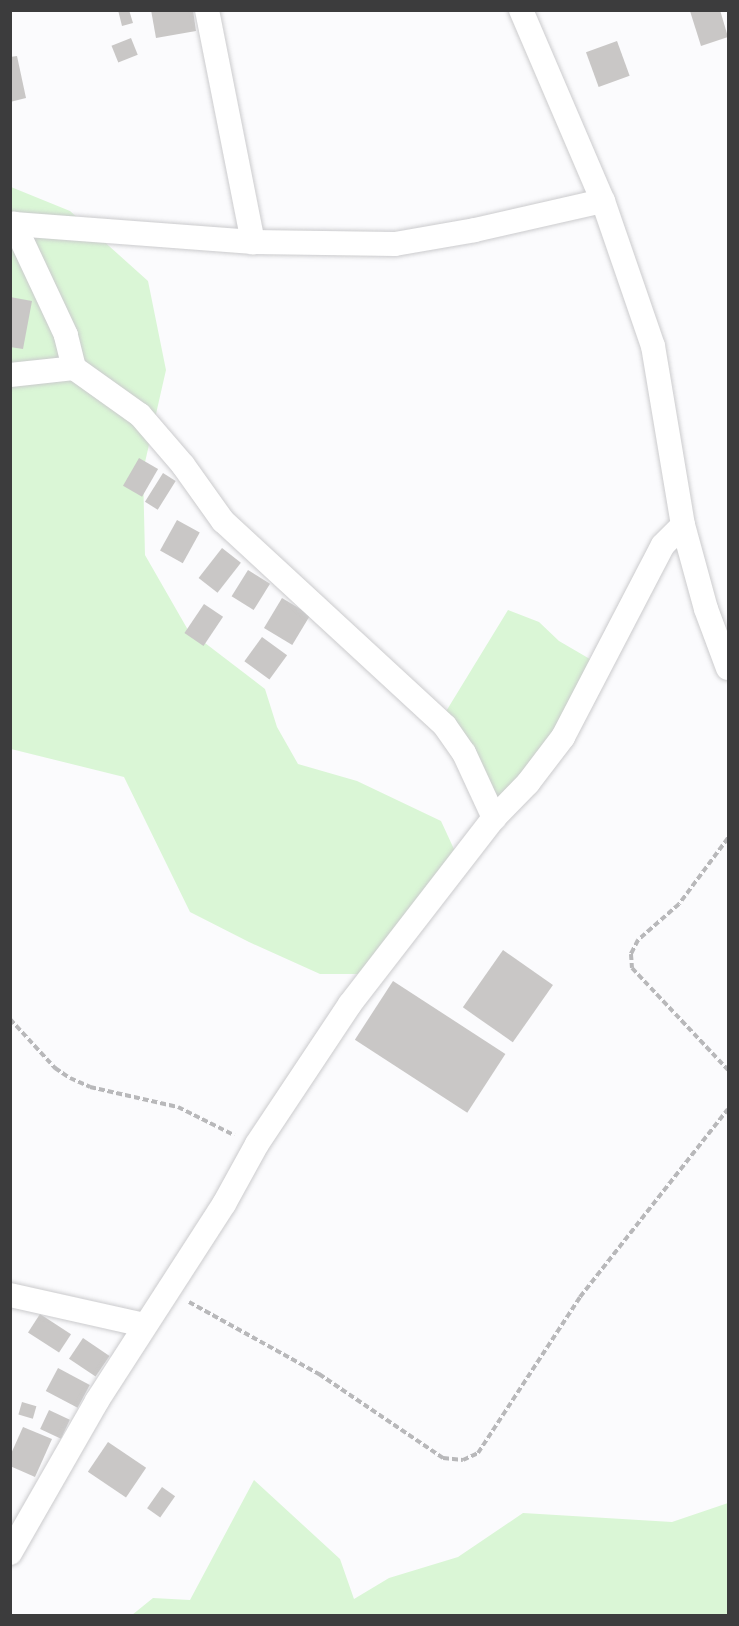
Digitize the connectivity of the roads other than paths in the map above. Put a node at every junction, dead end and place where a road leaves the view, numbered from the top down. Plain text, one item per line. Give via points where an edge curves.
1 (207, 10) edge
2 (521, 10) edge
3 (603, 201) junction
4 (253, 242) junction
5 (74, 368) junction
6 (10, 375) edge
7 (683, 525) junction
8 (729, 668) edge
9 (494, 818) junction
10 (10, 1295) edge
11 (144, 1325) junction
12 (10, 1553) edge

1 - 4 street
2 - 3 street
3 - 4 street via 395,244
3 - 7 street via 653,346
4 - 5 street via 14,224 66,335
5 - 6 street
5 - 9 street via 141,415 223,521 445,726 464,753
7 - 8 street via 706,609
7 - 9 street via 663,545 563,737 528,783
9 - 11 street via 350,1004
10 - 11 street
11 - 12 street

